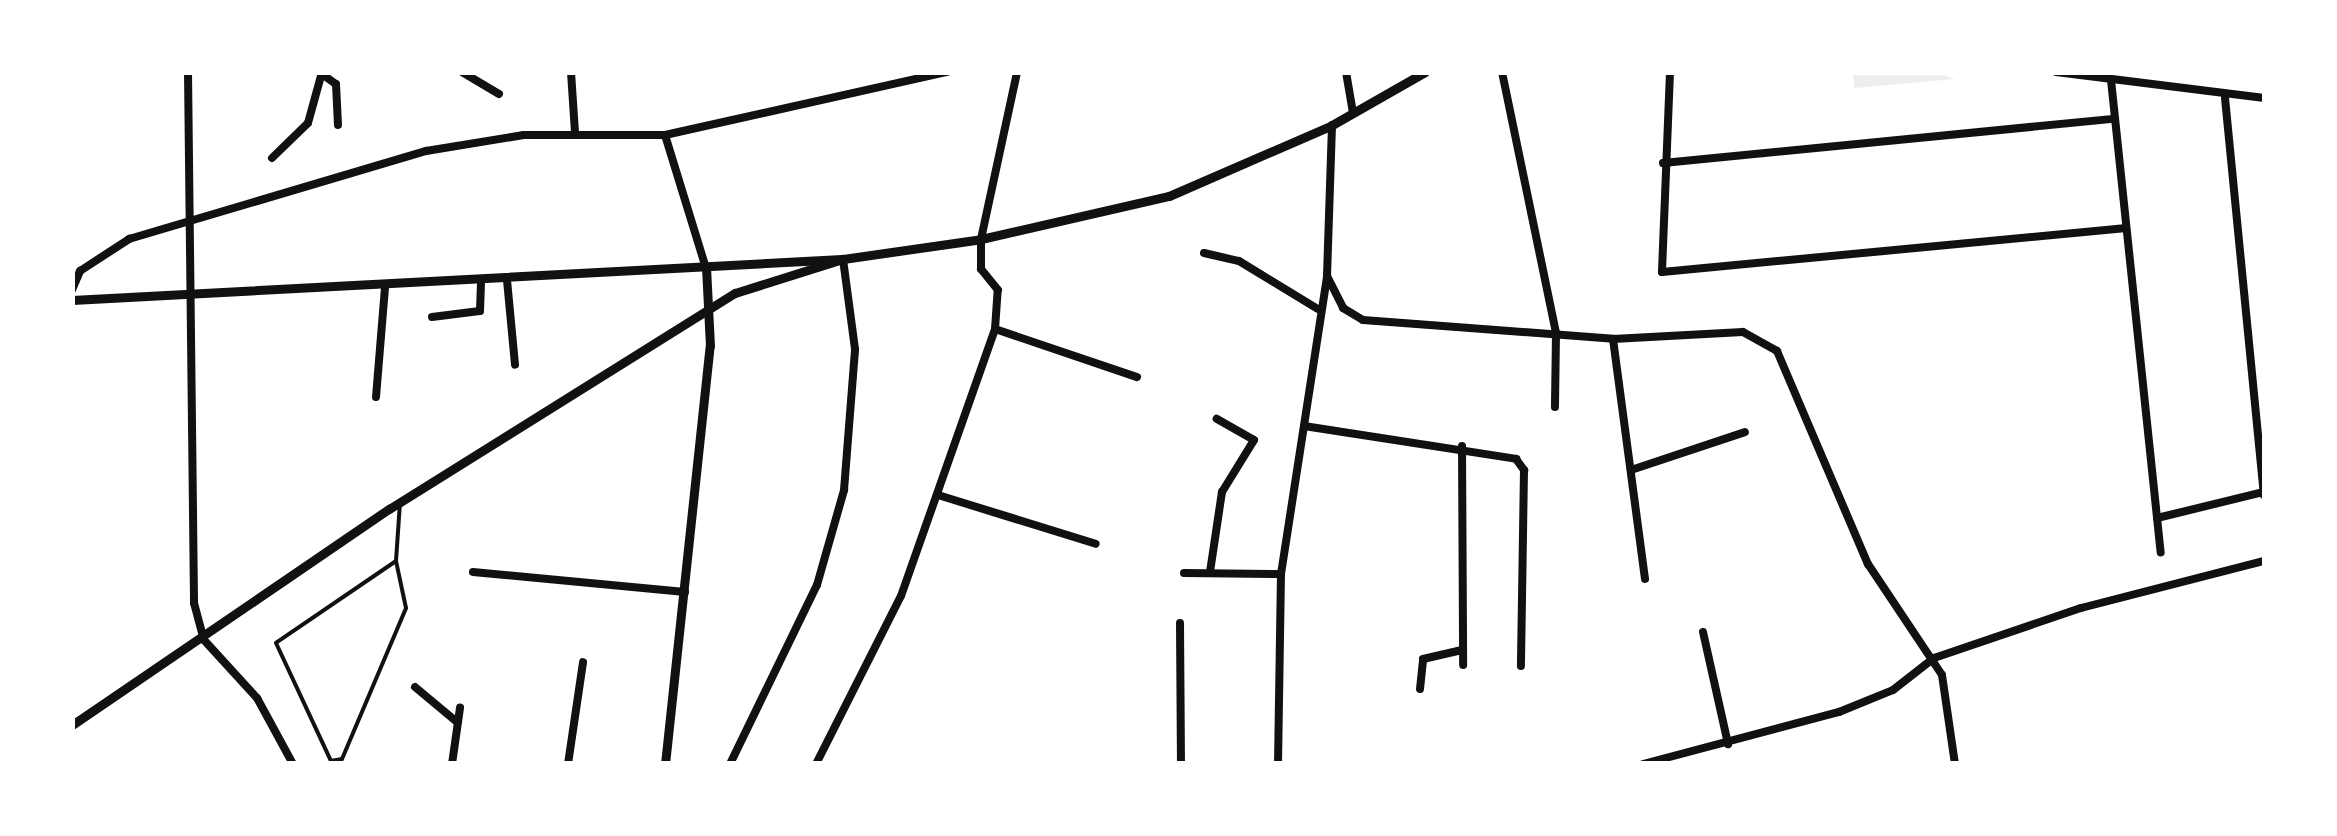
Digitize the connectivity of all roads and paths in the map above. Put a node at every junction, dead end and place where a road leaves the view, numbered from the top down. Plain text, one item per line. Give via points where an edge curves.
1 (188, 72) edge
2 (462, 72) edge
3 (571, 72) edge
4 (947, 72) edge
5 (1017, 72) edge
6 (1346, 72) edge
7 (1425, 72) edge
8 (1502, 72) edge
9 (1670, 72) edge
10 (2056, 72) edge
11 (322, 74) edge
12 (2111, 80) junction
13 (499, 94) dead end
14 (2225, 98) junction
15 (2264, 98) edge
16 (1353, 113) junction
17 (2113, 119) junction
18 (338, 125) dead end
19 (1332, 125) junction
20 (575, 132) junction
21 (665, 135) junction
22 (272, 158) dead end
23 (1663, 163) junction
24 (186, 227) junction
25 (2124, 228) junction
26 (981, 239) junction
27 (1204, 253) dead end
28 (842, 259) junction
29 (706, 268) junction
30 (1327, 276) junction
31 (508, 280) junction
32 (481, 282) junction
33 (385, 287) junction
34 (72, 290) edge
35 (188, 294) junction
36 (72, 300) edge
37 (710, 306) junction
38 (1318, 309) junction
39 (432, 317) dead end
40 (996, 328) junction
41 (1556, 333) junction
42 (1613, 339) junction
43 (515, 365) dead end
44 (1137, 377) dead end
45 (376, 397) dead end
46 (1556, 407) dead end
47 (1217, 420) dead end
48 (1304, 426) junction
49 (1746, 432) dead end
50 (1462, 446) junction
51 (1631, 470) junction
52 (2264, 493) edge
53 (938, 495) junction
54 (400, 502) junction
55 (2157, 518) junction
56 (1096, 544) dead end
57 (2161, 552) dead end
58 (396, 561) junction
59 (2264, 561) edge
60 (474, 572) dead end
61 (1210, 572) junction
62 (1184, 573) dead end
63 (1281, 574) junction
64 (1645, 579) dead end
65 (686, 592) junction
66 (1180, 622) dead end
67 (1703, 632) dead end
68 (201, 635) junction
69 (1462, 650) junction
70 (1934, 658) junction
71 (583, 662) dead end
72 (1462, 665) dead end
73 (1521, 666) dead end
74 (414, 687) dead end
75 (1420, 689) dead end
76 (460, 708) dead end
77 (457, 722) junction
78 (72, 725) edge
79 (1728, 744) junction
80 (1678, 760) edge
81 (342, 761) edge
82 (293, 764) edge
83 (452, 764) edge
84 (568, 764) edge
85 (665, 764) edge
86 (730, 764) edge
87 (816, 764) edge
88 (1181, 764) edge
89 (1278, 764) edge
90 (1642, 764) edge
91 (1955, 764) edge

1 - 24 street
2 - 13 street
3 - 20 street
4 - 21 street
5 - 26 street
6 - 16 street
7 - 16 street
8 - 41 street
9 - 23 street
10 - 12 street
11 - 18 street via 336,84
11 - 22 street via 308,123
12 - 14 street
12 - 17 street
14 - 15 street
14 - 52 street
16 - 19 street
17 - 23 street
17 - 25 street
19 - 26 street via 1169,196
19 - 30 street
20 - 21 street
20 - 24 street via 426,151
21 - 29 street
23 - 25 street via 1662,272
24 - 34 street via 129,239 80,272
24 - 35 street
25 - 55 street
26 - 28 street
26 - 40 street via 981,268 998,290
27 - 38 street via 1239,261
28 - 29 street via 808,254
28 - 37 street
28 - 86 street via 853,402 832,542
29 - 31 street
29 - 37 street
30 - 38 street
30 - 41 street via 1343,308 1363,320
31 - 32 street
31 - 43 street
32 - 33 street
32 - 39 street via 480,311
33 - 35 street
33 - 45 street
35 - 36 street
35 - 68 street
37 - 54 street
37 - 65 street
38 - 48 street
40 - 44 street
40 - 53 street
41 - 42 street
41 - 46 street
42 - 51 street
42 - 70 street via 1743,332 1778,351 1868,564
47 - 61 street via 1254,440 1222,492
48 - 50 street
48 - 63 street
49 - 51 street
50 - 69 street
50 - 73 street via 1516,459 1524,470
51 - 64 street
52 - 55 street
53 - 56 street
53 - 87 street via 900,596
54 - 58 lane
54 - 68 street
55 - 57 street
58 - 81 lane via 406,608
58 - 81 lane via 276,643 322,756
59 - 70 street
60 - 65 street
61 - 62 street
61 - 63 street
63 - 89 street
65 - 85 street
66 - 88 street
67 - 79 street
68 - 78 street
68 - 82 street via 257,698
69 - 72 street
69 - 75 street via 1423,659
70 - 79 street via 1893,690
70 - 91 street
71 - 84 street
74 - 77 street
76 - 77 street
77 - 83 street
79 - 80 street
80 - 90 street

